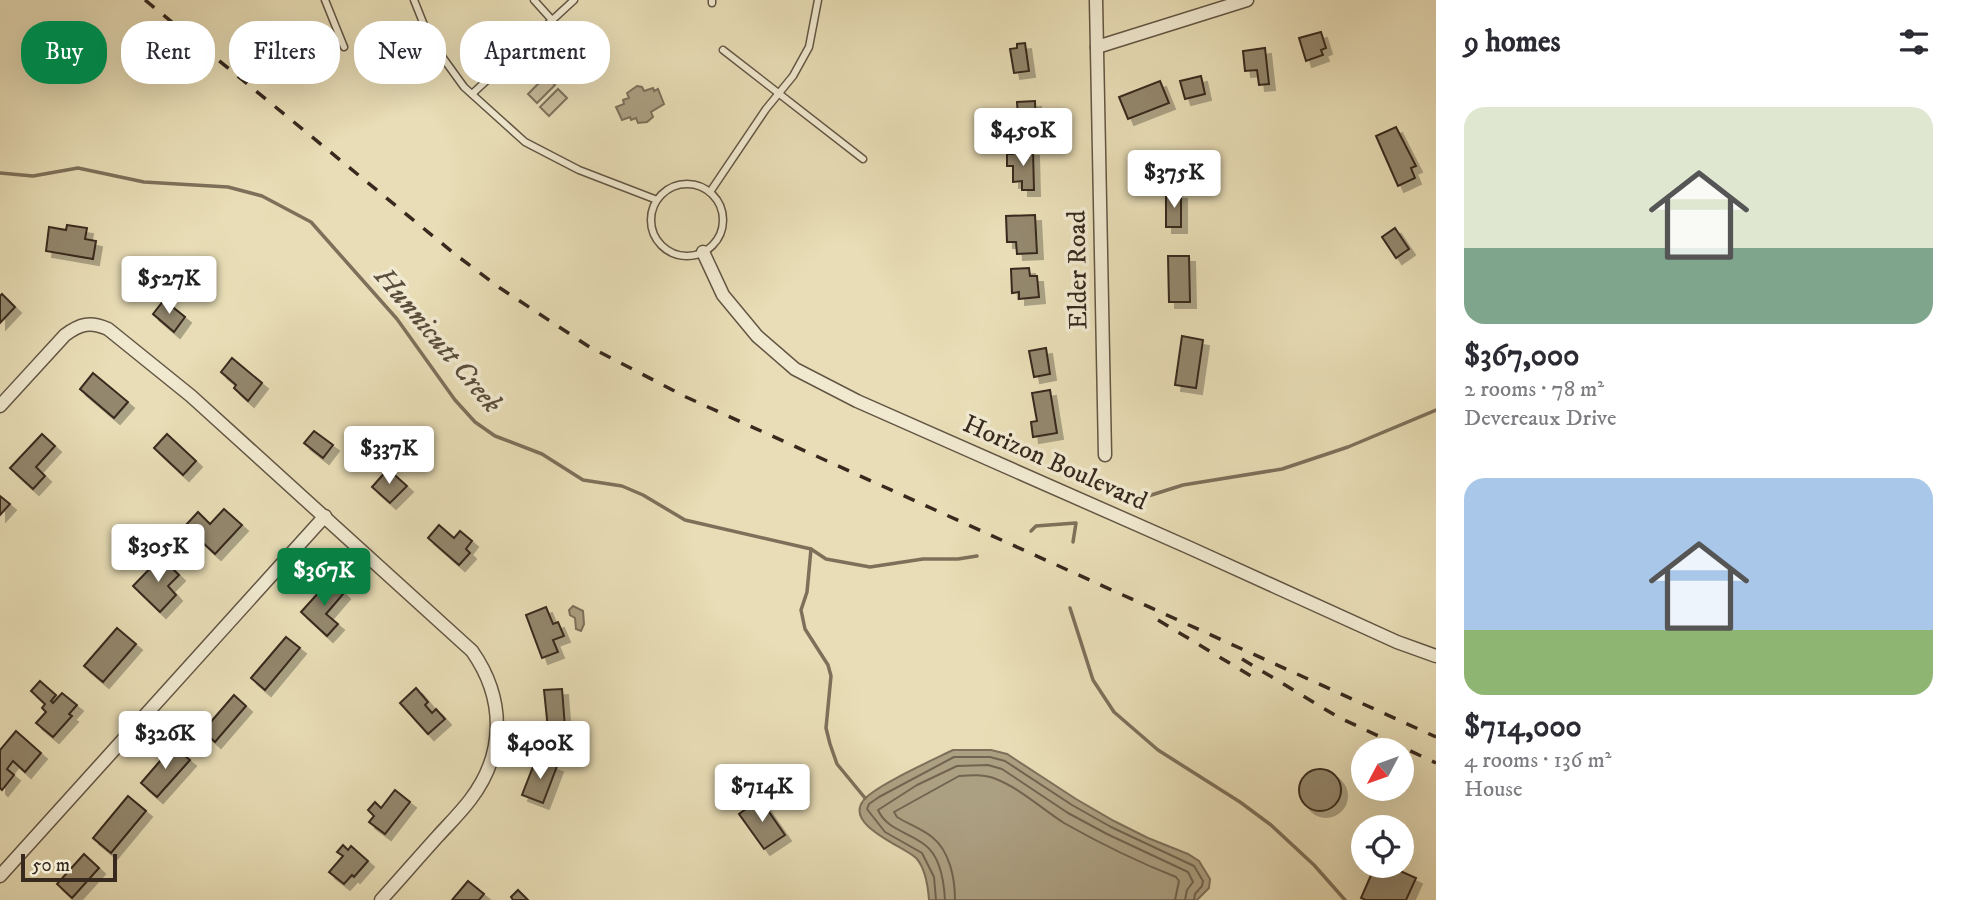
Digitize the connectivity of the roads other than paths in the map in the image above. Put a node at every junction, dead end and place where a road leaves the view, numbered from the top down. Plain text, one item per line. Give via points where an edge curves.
1 (325, 0) edge
2 (414, 0) edge
3 (534, 0) edge
4 (574, 0) edge
5 (818, 0) edge
6 (1096, 0) edge
7 (1247, 0) edge
8 (552, 20) junction
9 (344, 47) dead end
10 (1097, 47) junction
11 (723, 50) dead end
12 (779, 93) junction
13 (472, 94) junction
14 (863, 159) dead end
15 (710, 192) junction
16 (657, 200) junction
17 (703, 252) junction
18 (0, 406) edge
19 (1105, 455) dead end
20 (325, 516) junction
21 (1436, 656) edge
22 (0, 876) edge
23 (381, 900) edge

1 - 9 lane
2 - 13 lane via 430,40
3 - 8 lane
4 - 8 lane
5 - 12 lane via 808,47
6 - 10 street, Elder Road
7 - 10 street
8 - 13 lane
10 - 19 street, Elder Road
11 - 12 lane
12 - 14 lane
12 - 15 lane
13 - 16 lane via 525,142 579,170
15 - 16 lane via 688,184 665,191
15 - 17 lane via 718,201 723,224 713,245
16 - 17 lane via 651,222 660,244 680,256
17 - 21 street, Horizon Boulevard via 723,295 757,336 795,369 857,401
18 - 20 street via 65,335 87,323 98,324 191,396
20 - 22 street
20 - 23 street via 472,650 496,702 496,744 484,780

